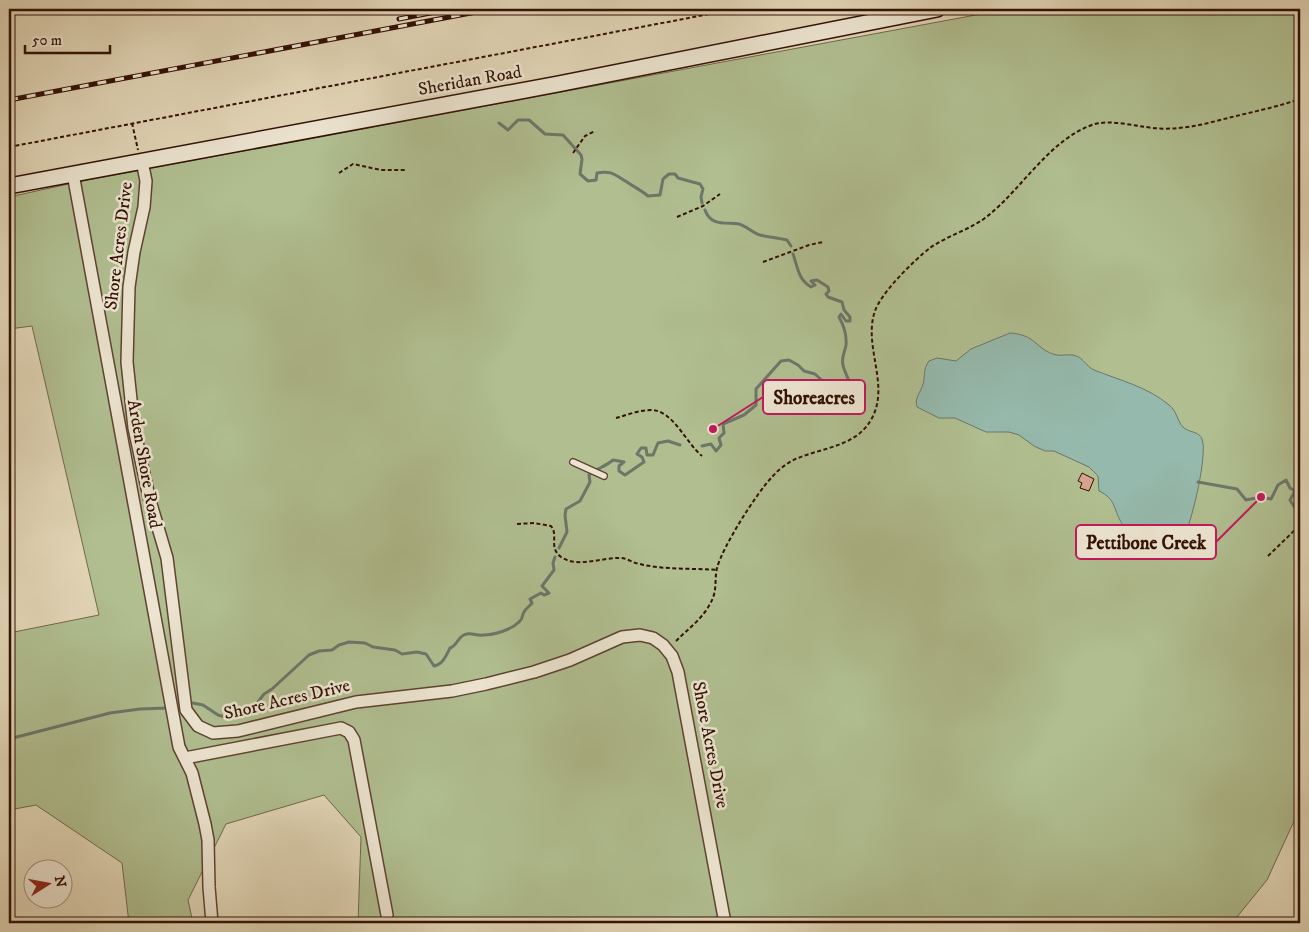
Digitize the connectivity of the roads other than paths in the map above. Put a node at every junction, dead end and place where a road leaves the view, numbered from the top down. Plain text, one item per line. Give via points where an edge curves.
1 (937, 9) edge
2 (142, 161) junction
3 (73, 174) junction
4 (9, 186) edge
5 (573, 462) dead end
6 (604, 476) dead end
7 (185, 758) junction
8 (387, 915) dead end
9 (212, 923) edge
10 (725, 923) edge

1 - 2 main road, Sheridan Road via 548,86
2 - 3 main road, Sheridan Road
2 - 10 street, Shore Acres Drive via 146,181 144,207 129,287 127,362 130,396 134,428 167,558 186,710 198,726 213,733 225,733 356,702 452,691 534,672 622,637 640,635 653,638 672,656 678,672
3 - 4 main road, Sheridan Road
3 - 7 street, Arden Shore Road via 179,747
5 - 6 lane
7 - 8 street via 341,728 352,735
7 - 9 street, Arden Shore Road via 198,790 208,840

